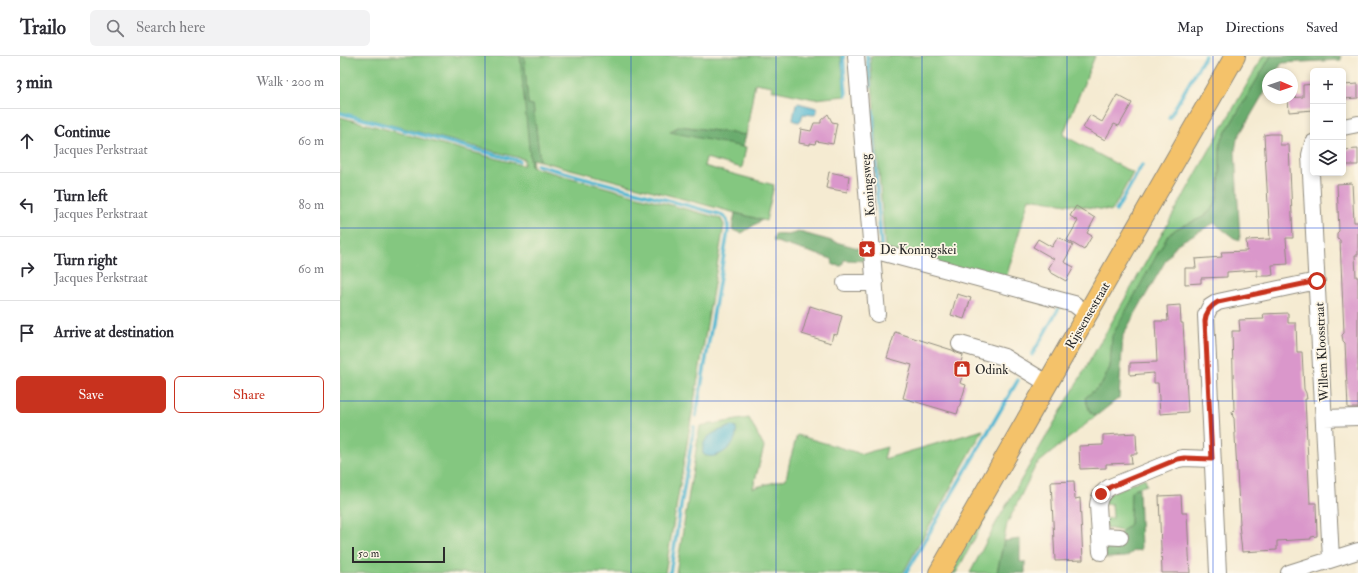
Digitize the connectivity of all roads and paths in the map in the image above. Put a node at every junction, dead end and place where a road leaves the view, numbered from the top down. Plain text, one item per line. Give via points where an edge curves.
1 (856, 56) edge
2 (1234, 56) edge
3 (1358, 124) edge
4 (1346, 126) edge
5 (1311, 176) edge
6 (873, 250) junction
7 (1317, 281) junction
8 (875, 282) junction
9 (845, 283) dead end
10 (877, 314) dead end
11 (1087, 314) junction
12 (960, 344) dead end
13 (1047, 383) junction
14 (1358, 417) edge
15 (1324, 418) junction
16 (1212, 459) junction
17 (1120, 537) dead end
18 (1358, 550) edge
19 (1331, 559) junction
20 (939, 573) edge
21 (1218, 573) edge
22 (1289, 573) edge

1 - 6 street, Koningsweg
2 - 11 main road, Rijssensestraat
3 - 4 street
5 - 7 street, Willem Kloosstraat
6 - 8 street, Koningsweg
6 - 11 street via 1074,304
7 - 15 street, Willem Kloosstraat
7 - 16 street via 1218,302 1208,310 1205,321
8 - 9 street
8 - 10 street, Koningsweg
11 - 13 main road, Rijssensestraat
12 - 13 street via 1004,356
13 - 20 main road, Rijssensestraat
14 - 15 street, Willem Kloosstraat
15 - 19 street, Willem Kloosstraat
16 - 17 street via 1178,459 1107,489 1101,494 1098,502 1101,544
16 - 21 street
18 - 19 street
19 - 22 street

